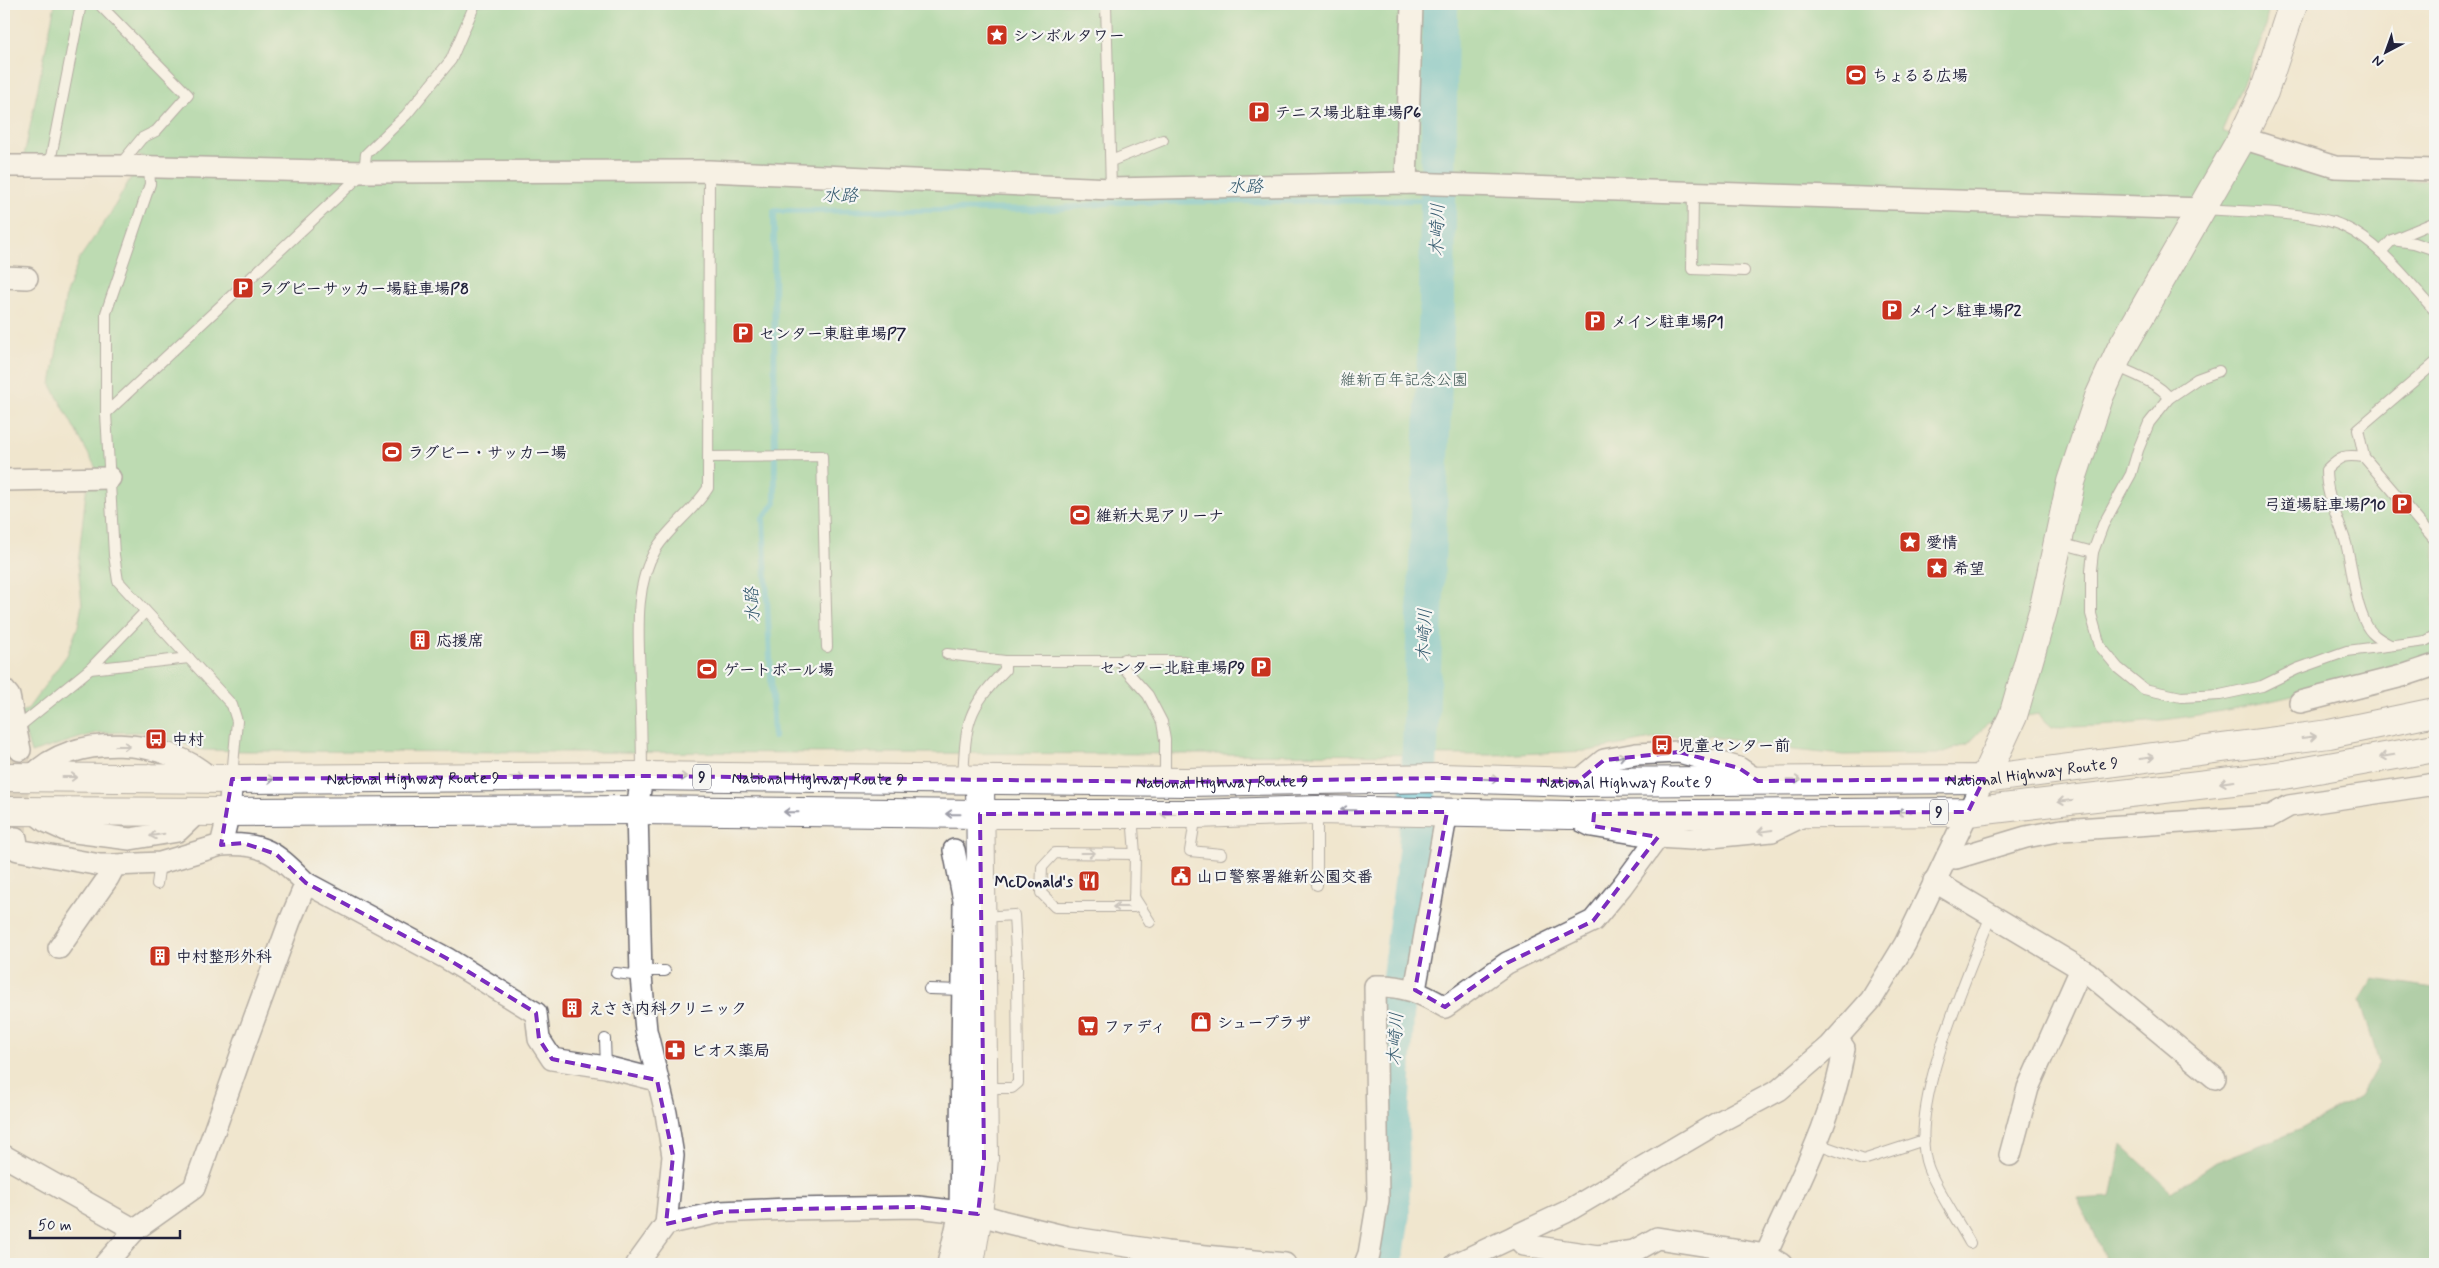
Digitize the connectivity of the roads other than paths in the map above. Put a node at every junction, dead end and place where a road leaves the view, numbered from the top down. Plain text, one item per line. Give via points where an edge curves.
1 (81, 4) edge
2 (99, 4) edge
3 (475, 4) edge
4 (1106, 4) edge
5 (1412, 4) edge
6 (2293, 4) edge
7 (2242, 138) junction
8 (1163, 140) dead end
9 (1111, 161) junction
10 (4, 166) edge
11 (118, 166) junction
12 (149, 166) junction
13 (49, 168) junction
14 (2435, 170) edge
15 (709, 171) junction
16 (364, 172) junction
17 (1406, 183) junction
18 (1111, 189) junction
19 (1693, 192) junction
20 (2203, 209) junction
21 (2435, 222) edge
22 (2392, 240) junction
23 (2435, 250) edge
24 (2381, 252) junction
25 (1744, 271) dead end
26 (4, 277) edge
27 (27, 278) dead end
28 (2435, 311) edge
29 (2435, 363) edge
30 (2114, 365) junction
31 (2219, 371) dead end
32 (2169, 398) junction
33 (106, 413) junction
34 (709, 457) junction
35 (2364, 457) junction
36 (110, 478) junction
37 (4, 480) edge
38 (2435, 540) edge
39 (2058, 543) junction
40 (2093, 552) junction
41 (145, 612) junction
42 (2435, 636) edge
43 (2390, 645) junction
44 (827, 647) dead end
45 (947, 654) dead end
46 (189, 658) junction
47 (1124, 659) junction
48 (1004, 661) junction
49 (1184, 661) dead end
50 (2435, 665) edge
51 (90, 669) junction
52 (4, 690) edge
53 (2300, 702) dead end
54 (2435, 712) edge
55 (18, 740) joint
56 (2435, 748) edge
57 (642, 776) junction
58 (4, 777) edge
59 (221, 778) junction
60 (1984, 779) junction
61 (1165, 780) junction
62 (971, 781) junction
63 (2435, 784) edge
64 (637, 810) junction
65 (1317, 810) junction
66 (4, 811) edge
67 (228, 812) junction
68 (1442, 812) junction
69 (1810, 812) junction
70 (1968, 812) junction
71 (980, 814) junction
72 (1132, 814) junction
73 (1196, 814) junction
74 (1569, 815) junction
75 (1658, 837) junction
76 (221, 845) junction
77 (13, 846) edge
78 (954, 850) dead end
79 (1135, 854) junction
80 (1221, 854) dead end
81 (1947, 857) junction
82 (160, 862) junction
83 (115, 865) junction
84 (1934, 882) junction
85 (306, 883) junction
86 (157, 884) dead end
87 (1317, 885) dead end
88 (1134, 897) junction
89 (1991, 915) junction
90 (981, 917) junction
91 (1150, 922) dead end
92 (59, 948) dead end
93 (2081, 969) junction
94 (664, 971) dead end
95 (616, 973) dead end
96 (641, 973) junction
97 (929, 989) dead end
98 (1415, 990) junction
99 (972, 991) junction
100 (605, 1039) dead end
101 (1836, 1039) junction
102 (606, 1068) junction
103 (2215, 1078) dead end
104 (657, 1080) junction
105 (982, 1088) junction
106 (1924, 1140) junction
107 (1815, 1143) junction
108 (2010, 1155) dead end
109 (4, 1156) edge
110 (969, 1213) junction
111 (666, 1224) junction
112 (135, 1230) junction
113 (1515, 1236) junction
114 (1970, 1243) dead end
115 (1773, 1259) edge
116 (105, 1264) edge
117 (637, 1264) edge
118 (948, 1264) edge
119 (970, 1264) edge
120 (1285, 1264) edge
121 (1365, 1264) edge
122 (1456, 1264) edge

1 - 13 lane
2 - 11 lane via 188,96 156,131 142,138
3 - 16 lane via 451,60 406,115 366,154
4 - 9 lane
5 - 17 street
6 - 7 main road via 2264,92
7 - 14 street via 2335,167
7 - 20 main road
8 - 9 lane
9 - 18 lane
10 - 13 street
11 - 12 street
11 - 13 street
12 - 16 street
12 - 33 lane via 150,184 106,312
15 - 16 street
15 - 18 street
15 - 34 lane
16 - 33 lane
17 - 18 street
17 - 19 street
19 - 20 street
19 - 25 lane via 1692,269
20 - 24 lane via 2314,218 2343,226
20 - 30 main road
21 - 22 lane
22 - 23 lane
22 - 24 lane
24 - 28 lane
26 - 27 street
29 - 35 lane via 2358,429
30 - 32 lane via 2158,387
30 - 39 main road via 2084,438
31 - 32 lane via 2197,379
32 - 40 lane via 2149,423 2131,474 2103,525
33 - 36 lane
34 - 44 lane via 822,456
34 - 57 lane via 708,488 657,548 647,568 642,591 639,632
35 - 38 lane
35 - 43 lane via 2346,454 2335,461 2326,470 2326,482 2345,541 2364,621 2372,634
36 - 37 street
36 - 41 lane via 118,581
39 - 40 lane
39 - 60 main road via 2043,611 2013,716
40 - 43 lane via 2091,614 2100,646 2118,668 2144,689 2181,697 2220,695 2262,686 2339,653
41 - 46 lane
41 - 51 lane
42 - 43 lane via 2426,642
45 - 48 lane
46 - 51 lane
46 - 59 lane via 232,705 237,721
47 - 48 lane
47 - 49 lane
47 - 61 lane via 1124,668 1148,695 1162,722 1166,740
48 - 62 lane via 1005,670 982,693 970,715 965,734
50 - 53 street
51 - 55 lane
52 - 55 street via 9,696
60 -> 54 main road, National Highway Route 9 / 9 via 2329,734
56 -> 70 main road, National Highway Route 9 / 9 via 2284,775
59 -> 57 main road, National Highway Route 9 / 9
57 -> 62 main road, National Highway Route 9 / 9
57 - 64 street
58 -> 59 main road, National Highway Route 9 / 9
59 - 67 street
61 -> 60 main road, National Highway Route 9 / 9 via 1442,778 1577,782
60 - 70 street
61 - 62 main road, National Highway Route 9 / 9
62 - 71 main road
63 - 81 street via 2289,806 2270,816 2062,830 1963,856
64 - 67 main road, National Highway Route 9 / 9
71 -> 64 main road, National Highway Route 9 / 9
64 - 96 street
68 -> 65 main road, National Highway Route 9 / 9
65 - 73 main road, National Highway Route 9 / 9
65 - 87 lane
67 -> 66 main road, National Highway Route 9 / 9
67 - 76 street
68 - 74 main road, National Highway Route 9 / 9
68 - 98 street
70 -> 69 main road, National Highway Route 9 / 9
69 - 74 main road, National Highway Route 9 / 9
69 -> 75 street via 1772,831 1691,839
70 - 81 street
71 - 72 main road, National Highway Route 9 / 9
71 - 90 main road
73 -> 72 main road, National Highway Route 9 / 9
72 - 79 lane
73 - 80 lane via 1190,851
74 - 75 street via 1592,826
75 - 98 street via 1593,921 1506,963 1445,1007
76 - 82 street
76 - 85 street via 243,843 276,854
77 - 83 street via 100,865
78 - 99 street via 964,901
79 - 88 lane
88 -> 79 lane via 1134,907 1056,907 1041,893 1042,867 1055,853
81 - 84 street
82 - 83 street
82 - 86 lane
83 - 92 street
84 - 89 street
84 - 101 street via 1905,944 1870,1000
85 - 102 street via 446,958 536,1013 539,1039 552,1059
85 - 112 street via 194,1188
88 - 91 lane
89 - 93 street
89 - 106 lane via 1934,1070 1922,1129
90 - 99 main road
90 - 105 lane via 1014,915 1019,1057 1018,1083 1012,1088
93 - 103 street
93 - 108 street via 2028,1088
94 - 96 lane
95 - 96 lane
96 - 104 street via 646,1030
97 - 99 lane
98 - 121 street via 1375,986 1378,1200
99 - 105 main road
99 - 110 street
100 - 102 lane
101 - 107 street via 1844,1048 1840,1074
101 - 113 street via 1779,1090 1566,1212
102 - 104 street
104 - 111 street via 673,1156
105 - 110 main road via 984,1159
106 - 107 lane via 1863,1160
106 - 114 lane via 1927,1166
107 - 115 street
109 - 112 street
110 - 111 street via 918,1207 787,1209 720,1212
110 - 118 street
110 - 119 main road
110 - 120 street via 1067,1237 1167,1252
111 - 117 street
112 - 116 street
113 - 115 street via 1524,1244 1598,1256 1634,1251 1657,1238
113 - 122 street

